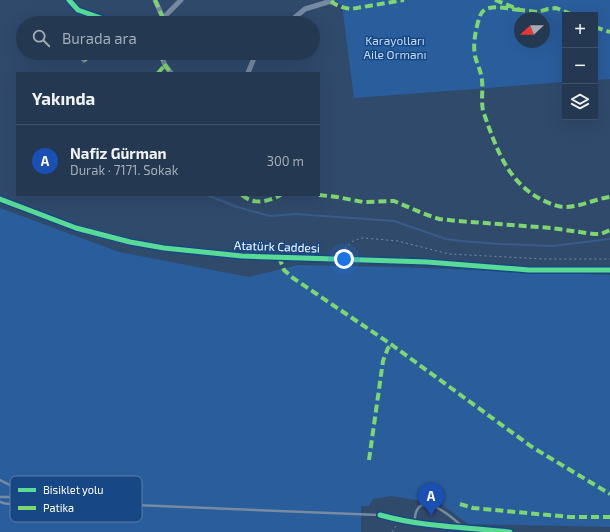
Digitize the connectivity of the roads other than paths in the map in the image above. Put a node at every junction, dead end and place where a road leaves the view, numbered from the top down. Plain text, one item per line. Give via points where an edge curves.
1 (69, 0) edge
2 (155, 0) edge
3 (181, 0) edge
4 (330, 0) edge
5 (95, 16) edge
6 (162, 16) edge
7 (165, 16) edge
8 (296, 16) edge
9 (163, 60) edge
10 (253, 60) edge
11 (171, 72) edge
12 (248, 72) edge
13 (0, 199) edge
14 (610, 270) edge
15 (0, 480) edge
16 (10, 485) edge
17 (0, 502) edge
18 (10, 504) edge
19 (142, 506) edge
20 (380, 515) joint
21 (414, 523) junction
22 (464, 527) junction
23 (510, 532) edge

1 - 5 street via 78,10
2 - 6 street
3 - 7 street
4 - 8 street via 305,9
9 - 11 street
10 - 12 street
13 - 14 street, Atatürk Caddesi via 76,228 164,248 242,256 427,262 529,270
15 - 16 lane
17 - 18 lane
19 - 20 lane
20 - 21 street
21 - 22 street
21 - 22 lane via 418,508 430,505
22 - 23 street

